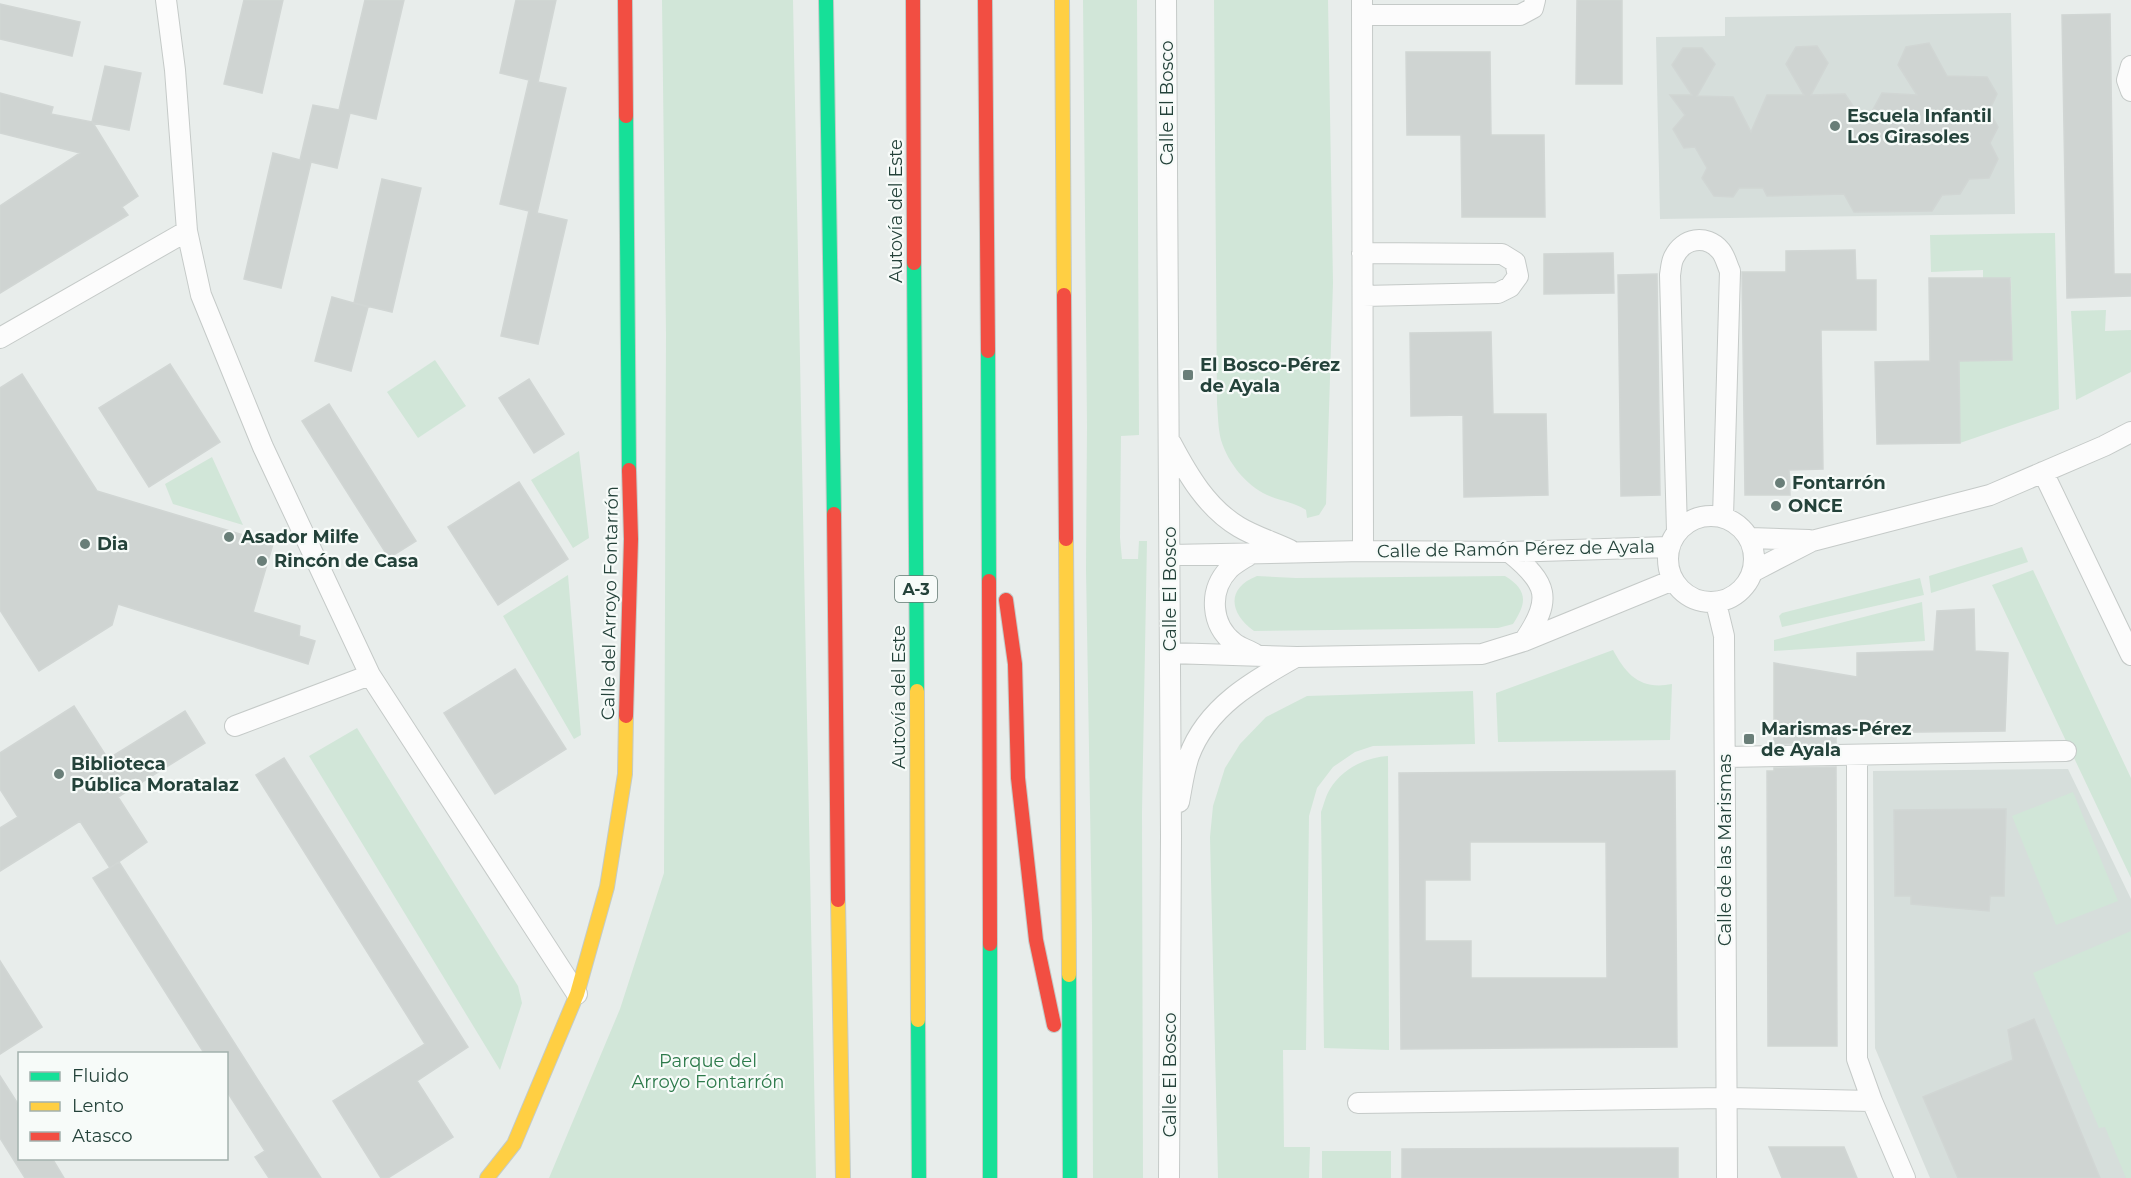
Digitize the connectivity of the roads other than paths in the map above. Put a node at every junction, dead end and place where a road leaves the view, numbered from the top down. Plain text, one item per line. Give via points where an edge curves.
1 (166, 0) edge
2 (625, 0) edge
3 (826, 0) edge
4 (913, 0) edge
5 (985, 0) edge
6 (1062, 0) edge
7 (1166, 0) edge
8 (1535, 0) edge
9 (1362, 8) edge
10 (2131, 66) edge
11 (2131, 91) edge
12 (187, 231) junction
13 (1362, 253) junction
14 (1363, 296) junction
15 (0, 338) edge
16 (2131, 432) edge
17 (1169, 438) junction
18 (989, 467) junction
19 (2043, 472) junction
20 (1723, 517) junction
21 (1750, 538) junction
22 (1673, 539) junction
23 (1812, 541) junction
24 (1363, 551) junction
25 (1294, 552) junction
26 (1509, 552) junction
27 (1252, 553) junction
28 (1170, 555) junction
29 (1754, 571) junction
30 (1673, 580) junction
31 (1716, 603) junction
32 (1524, 641) junction
33 (1170, 653) junction
34 (1258, 655) junction
35 (2131, 655) edge
36 (1297, 657) junction
37 (370, 675) junction
38 (235, 726) dead end
39 (2066, 751) dead end
40 (1857, 755) junction
41 (1725, 757) junction
42 (1171, 836) junction
43 (577, 994) junction
44 (1068, 1091) junction
45 (1726, 1098) junction
46 (1872, 1101) junction
47 (1358, 1103) dead end
48 (487, 1178) edge
49 (843, 1178) edge
50 (919, 1178) edge
51 (990, 1178) edge
52 (1070, 1178) edge
53 (1169, 1178) edge
54 (1727, 1178) edge
55 (1905, 1178) edge

1 - 12 street
2 - 43 main road, Calle del Arroyo Fontarrón via 631,539 625,774 607,887
3 - 49 main road
4 - 50 main road, Autovía del Este / A-3
5 - 18 main road
6 - 44 main road
7 - 17 street, Calle El Bosco
8 - 9 street, Calle de Ramón Pérez de Ayala via 1533,8 1520,15
9 - 13 street, Calle de Ramón Pérez de Ayala
10 - 11 street via 2127,81
12 - 15 street
12 - 37 street via 201,295 259,436
13 - 14 street, Calle de Ramón Pérez de Ayala
13 - 14 street via 1502,255 1515,262 1518,276 1510,287 1498,293
14 - 24 street, Calle de Ramón Pérez de Ayala
16 - 19 street
17 - 25 street via 1188,474 1221,515 1240,528
17 - 28 street, Calle El Bosco
18 - 44 main road via 1015,664 1018,778 1036,940
18 - 51 main road
19 - 23 street via 1990,495
19 - 35 street
20 - 21 street via 1739,525
20 - 22 street via 1706,515 1690,520
20 - 22 street, Calle de Ramón Pérez de Ayala via 1730,271 1722,250 1697,238 1673,257 1670,275
21 - 23 street
21 - 29 street via 1755,554
22 - 26 street, Calle de Ramón Pérez de Ayala
22 - 30 street via 1668,564
23 - 29 street
24 - 25 street, Calle de Ramón Pérez de Ayala
24 - 26 street, Calle de Ramón Pérez de Ayala
25 - 27 street, Calle de Ramón Pérez de Ayala
26 - 32 street via 1530,568 1542,591 1543,606
27 - 28 street, Calle de Ramón Pérez de Ayala
27 - 34 street via 1230,569 1220,583 1215,611 1220,627 1235,644
28 - 33 street, Calle El Bosco
29 - 31 street via 1739,592
30 - 31 street via 1684,593 1699,601
30 - 32 street
31 - 41 street, Calle de las Marismas via 1724,636
32 - 36 street via 1482,654
33 - 34 street
33 - 42 street, Calle El Bosco
34 - 36 street
36 - 42 street via 1241,690 1204,729 1189,756
37 - 38 street
37 - 43 street
39 - 40 street
40 - 41 street
40 - 46 street via 1857,1059
41 - 45 street, Calle de las Marismas
42 - 53 street, Calle El Bosco
43 - 48 main road, Calle del Arroyo Fontarrón via 514,1144
44 - 52 main road
45 - 46 street
45 - 47 street
45 - 54 street, Calle de las Marismas
46 - 55 street

